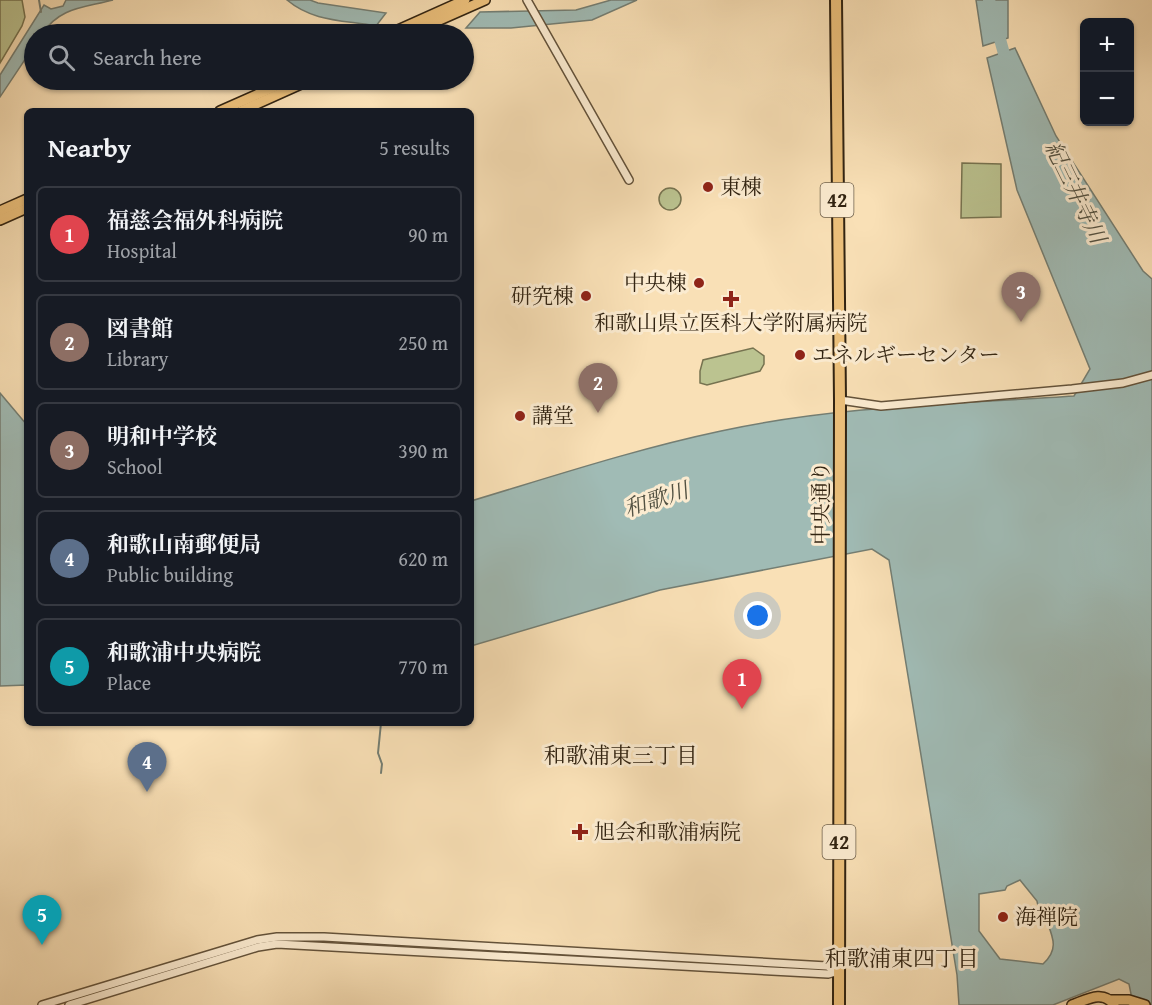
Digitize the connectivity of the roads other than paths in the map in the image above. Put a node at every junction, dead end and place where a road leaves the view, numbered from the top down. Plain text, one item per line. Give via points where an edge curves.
1 (465, 0) edge
2 (484, 0) edge
3 (836, 0) edge
4 (529, 3) edge
5 (411, 24) edge
6 (430, 24) edge
7 (267, 90) edge
8 (288, 90) edge
9 (227, 108) edge
10 (248, 108) edge
11 (629, 180) dead end
12 (24, 200) edge
13 (24, 209) edge
14 (0, 211) edge
15 (0, 220) edge
16 (1152, 375) edge
17 (840, 405) junction
18 (839, 971) junction
19 (1112, 1003) edge
20 (42, 1005) edge
21 (69, 1005) edge
22 (839, 1005) edge
23 (1072, 1005) edge
24 (1145, 1005) edge

1 - 5 main road
2 - 6 main road
3 - 17 highway, 中央通り / 42
4 - 11 street
7 - 9 main road
8 - 10 main road
12 - 14 main road
13 - 15 main road
16 - 17 street via 1071,389 881,406
17 - 18 highway, 中央通り / 42
18 - 20 street via 827,966 277,937
18 - 21 street via 786,972 278,944
18 - 22 highway, 中央通り / 42
19 - 23 main road via 1099,996
19 - 24 main road via 1128,999

